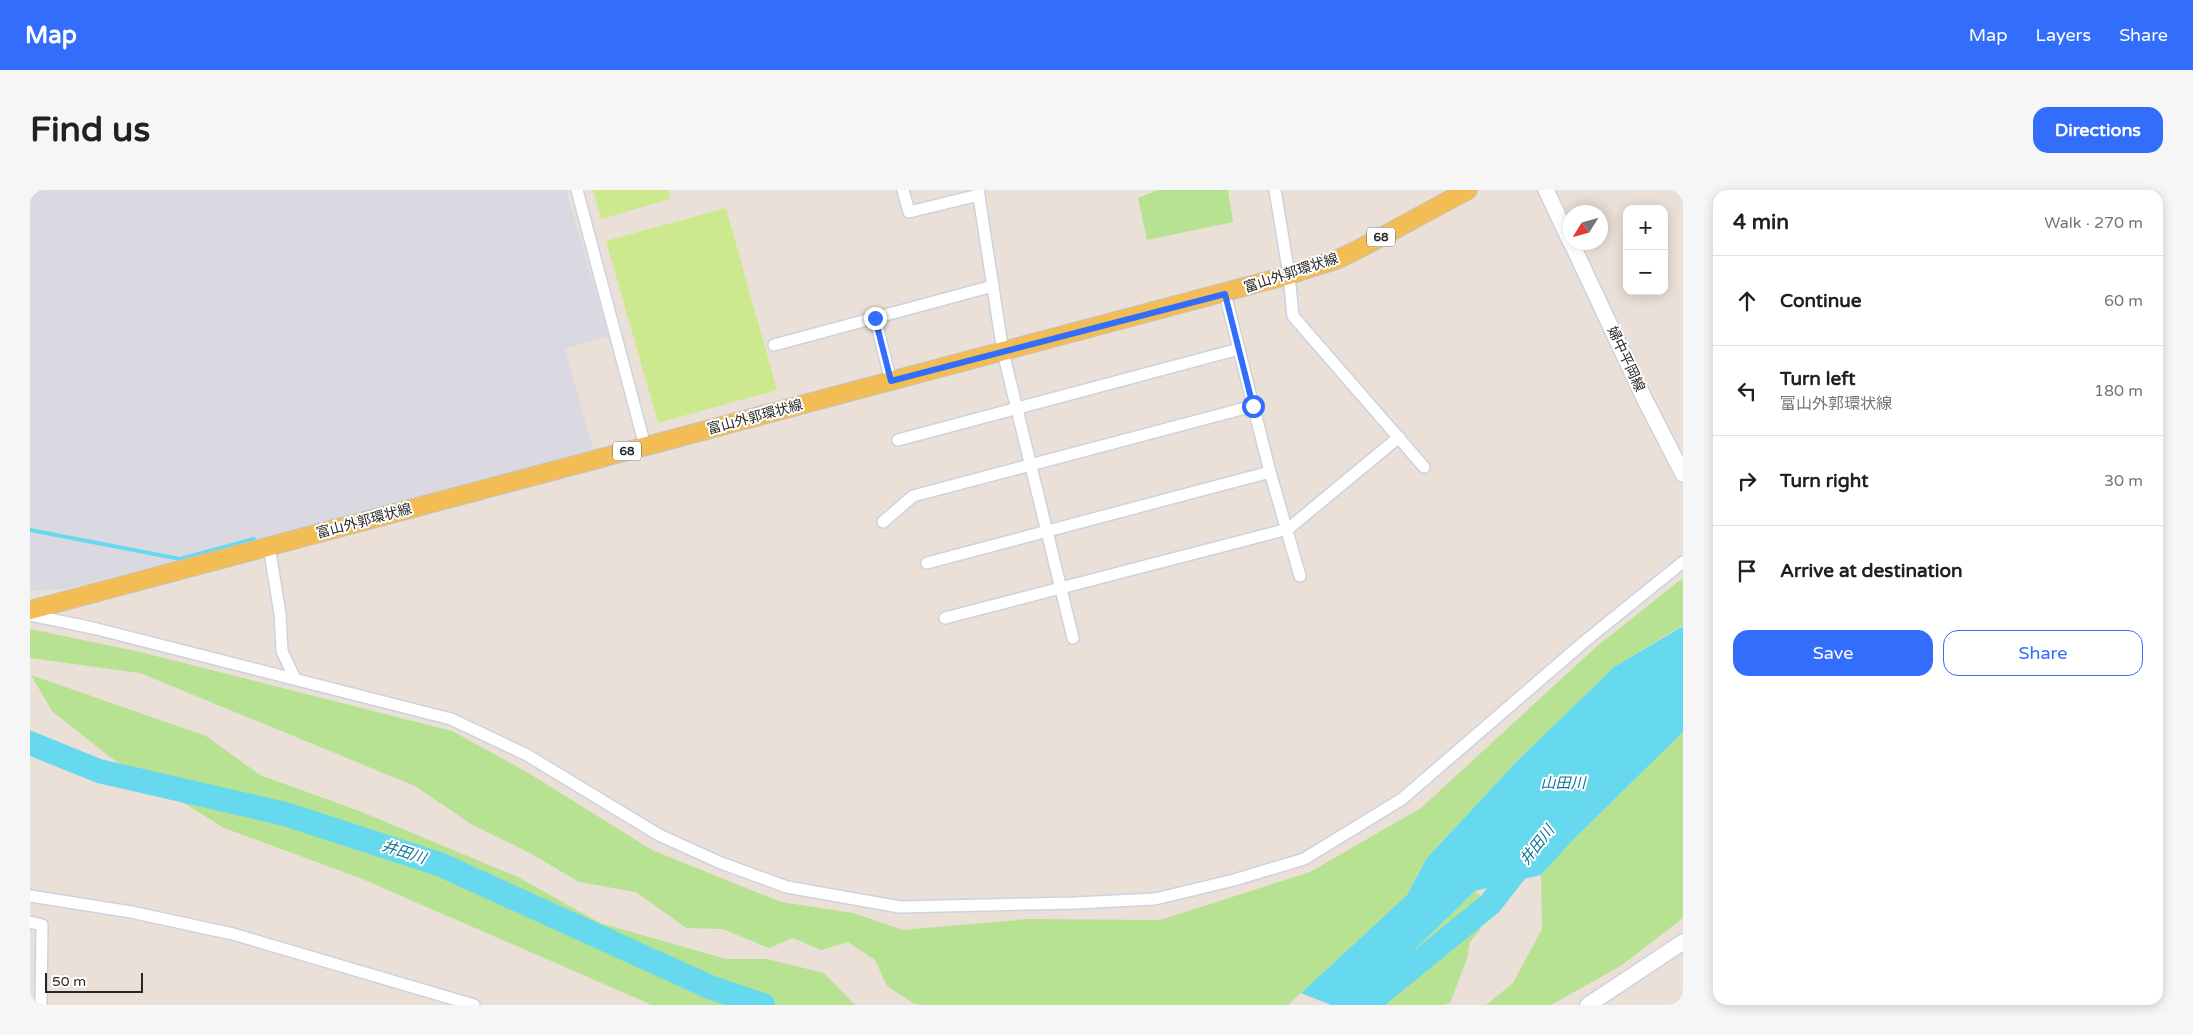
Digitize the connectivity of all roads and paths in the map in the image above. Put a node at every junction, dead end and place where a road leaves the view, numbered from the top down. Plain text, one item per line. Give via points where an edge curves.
1 (577, 190) edge
2 (903, 190) edge
3 (1274, 190) edge
4 (1468, 190) edge
5 (1546, 190) edge
6 (978, 193) edge
7 (1563, 225) edge
8 (1575, 250) edge
9 (1289, 276) junction
10 (993, 286) junction
11 (1225, 294) junction
12 (875, 318) junction
13 (774, 345) dead end
14 (1239, 349) junction
15 (1003, 352) junction
16 (891, 381) junction
17 (1253, 406) junction
18 (1016, 409) junction
19 (1400, 437) junction
20 (898, 440) dead end
21 (645, 446) junction
22 (1030, 466) junction
23 (1424, 467) dead end
24 (1270, 472) junction
25 (1683, 474) edge
26 (883, 522) dead end
27 (1288, 529) junction
28 (1045, 531) junction
29 (269, 546) junction
30 (1683, 562) edge
31 (928, 563) dead end
32 (1300, 576) dead end
33 (1060, 587) junction
34 (30, 610) edge
35 (30, 615) edge
36 (945, 618) dead end
37 (1073, 638) dead end
38 (295, 679) junction
39 (30, 896) edge
40 (30, 922) edge
41 (1683, 942) edge
42 (40, 1005) edge
43 (474, 1005) edge
44 (1588, 1005) edge

1 - 21 street
2 - 6 street via 909,212
3 - 9 street
4 - 9 main road, 富山外郭環状線 / 68 via 1357,250
5 - 7 main road, 婦中平岡線
6 - 10 street
8 - 25 main road, 婦中平岡線
9 - 11 main road, 富山外郭環状線 / 68
9 - 19 street via 1293,316
10 - 12 street
10 - 15 street
11 - 14 street
11 - 15 main road, 富山外郭環状線 / 68
12 - 13 street
12 - 16 street
14 - 17 street
14 - 18 street
15 - 16 main road, 富山外郭環状線 / 68
15 - 18 street
16 - 21 main road, 富山外郭環状線 / 68
17 - 22 street
17 - 24 street
18 - 20 street
18 - 22 street
19 - 23 street
19 - 27 street
21 - 29 main road, 富山外郭環状線 / 68
22 - 26 street via 913,496
22 - 28 street
24 - 27 street
24 - 28 street
27 - 32 street
27 - 33 street
28 - 31 street
28 - 33 street
29 - 34 main road, 富山外郭環状線 / 68
29 - 38 street via 280,614 282,651
30 - 38 street via 1584,642 1402,799 1304,859 1234,880 1155,898 900,907 787,887 721,863 659,835 527,755 450,719
33 - 36 street
33 - 37 street
35 - 38 street
39 - 43 street via 131,912 233,934
40 - 42 street via 42,925
41 - 44 main road

